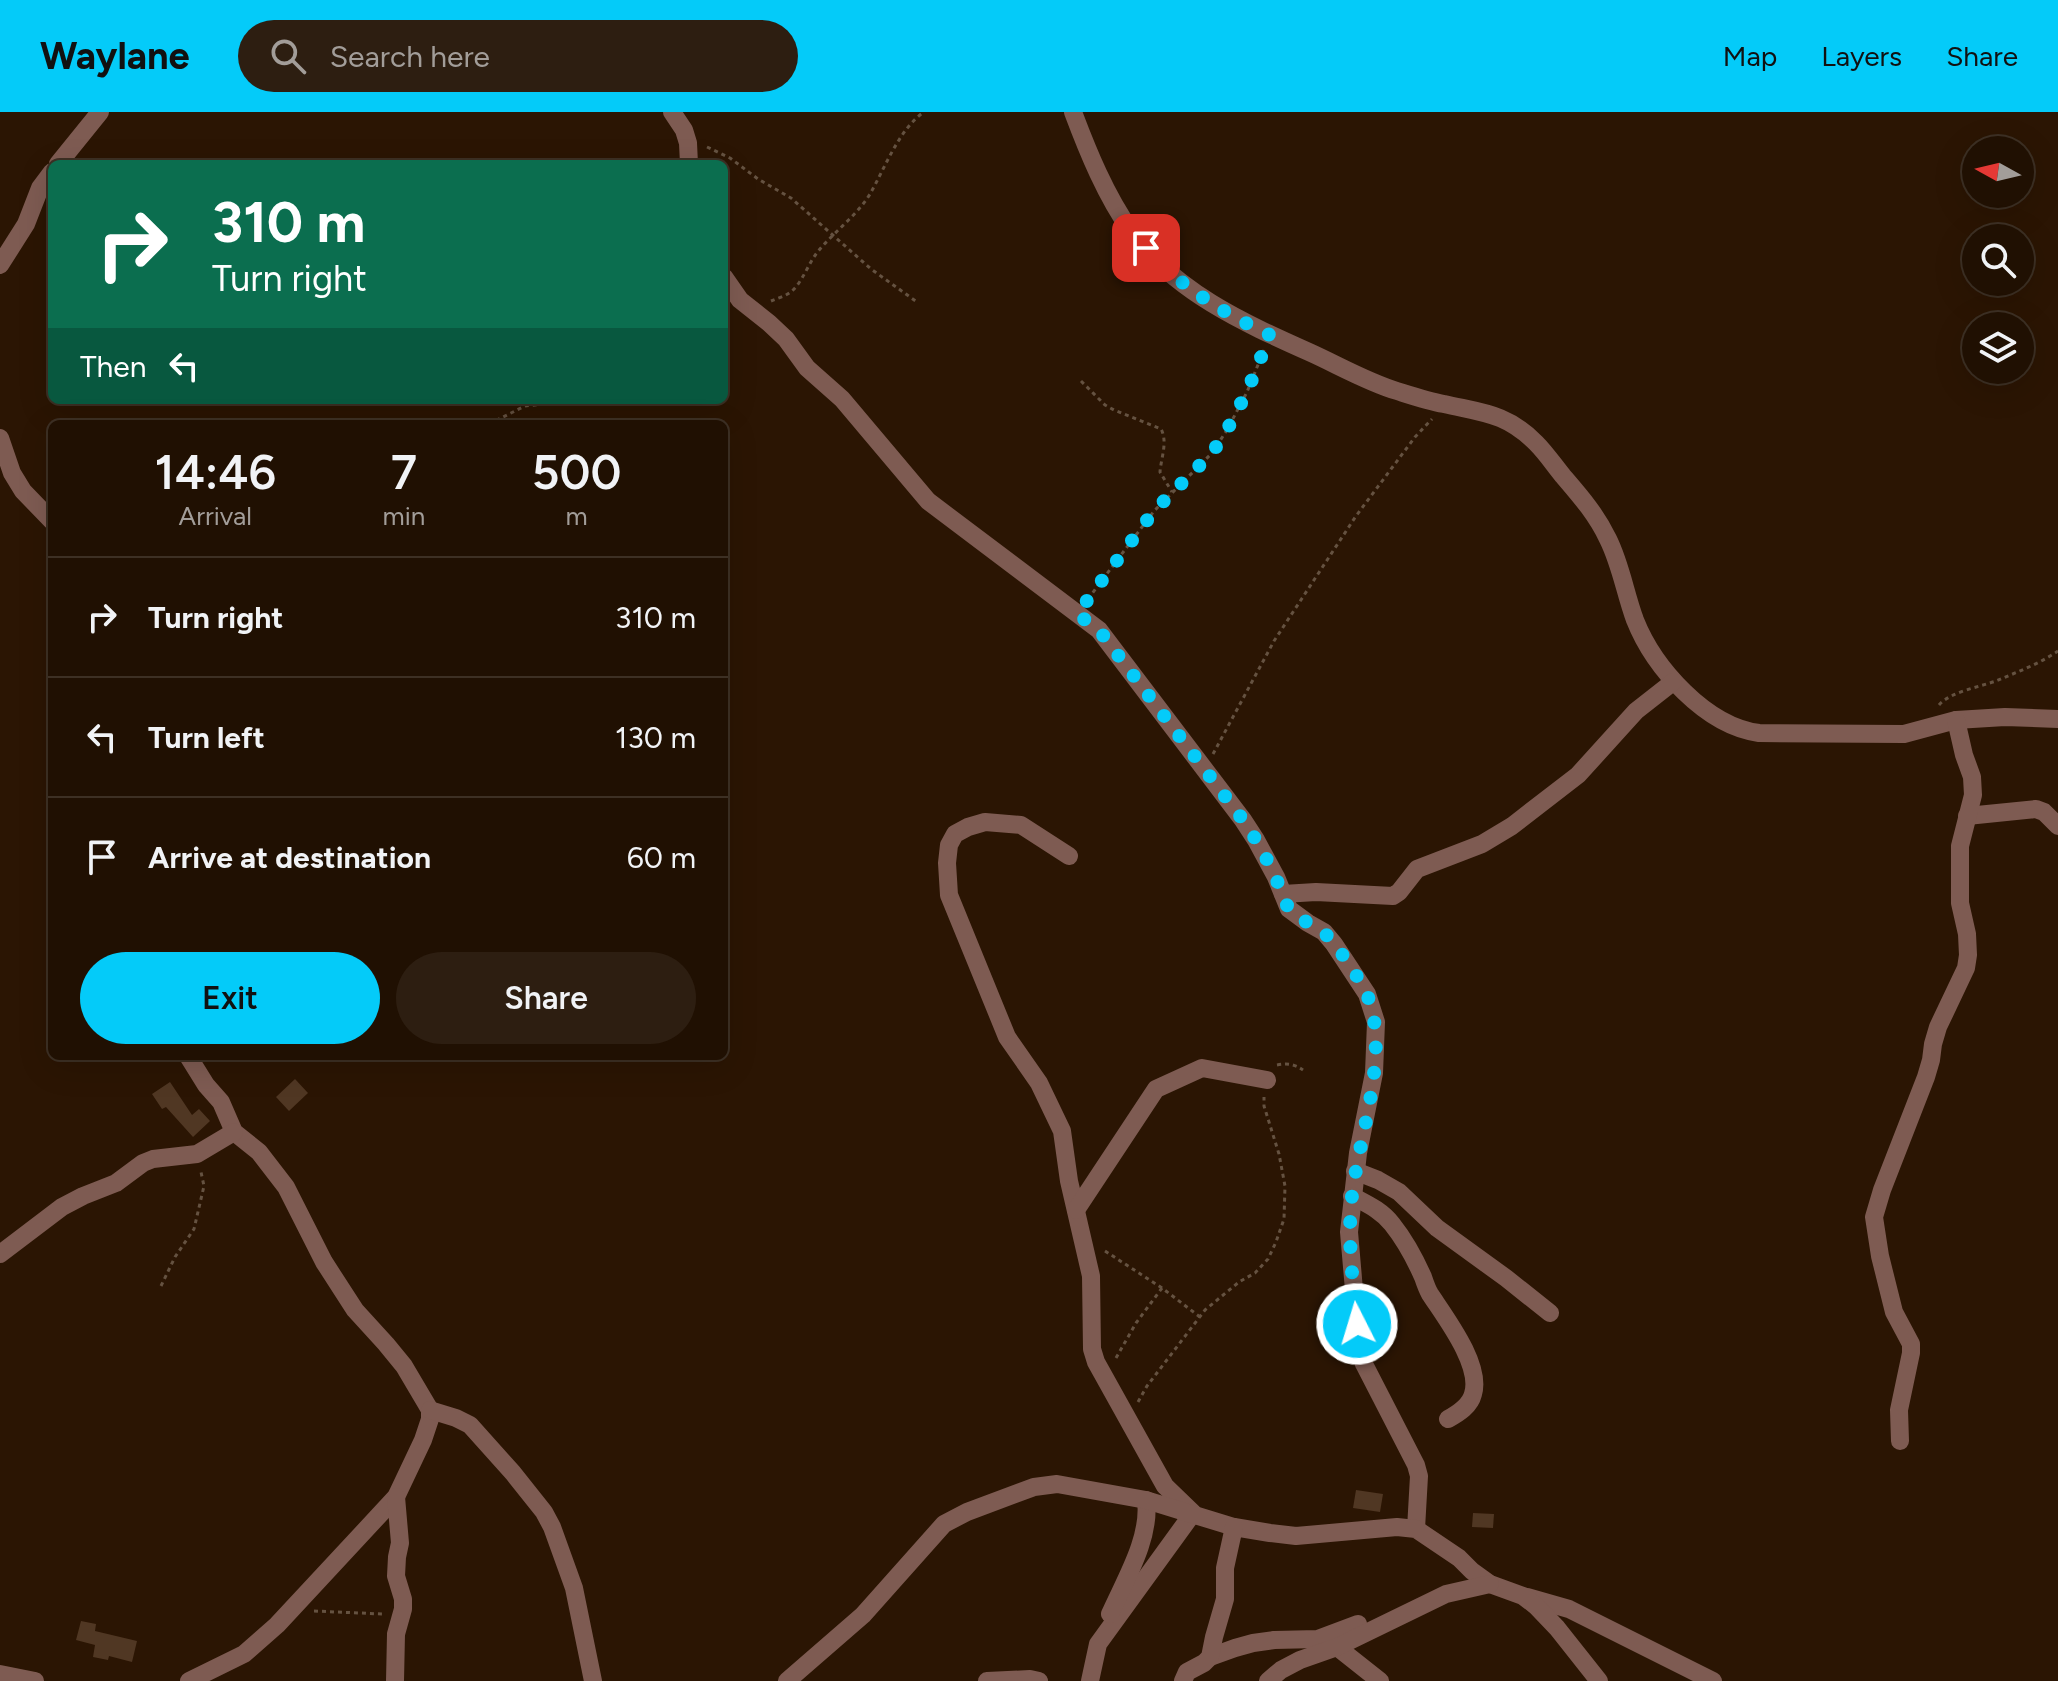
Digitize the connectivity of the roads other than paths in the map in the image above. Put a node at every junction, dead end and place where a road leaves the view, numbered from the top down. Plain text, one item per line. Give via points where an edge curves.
1 (100, 112) edge
2 (672, 112) edge
3 (1073, 112) edge
4 (61, 160) edge
5 (689, 160) edge
6 (48, 177) edge
7 (0, 265) edge
8 (728, 283) edge
9 (0, 438) edge
10 (48, 517) edge
11 (1673, 682) junction
12 (2058, 719) edge
13 (1949, 722) junction
14 (1967, 816) junction
15 (2058, 826) edge
16 (1069, 856) dead end
17 (1283, 894) junction
18 (190, 1060) edge
19 (1267, 1080) road end
20 (234, 1132) junction
21 (1355, 1171) junction
22 (1352, 1196) junction
23 (1076, 1210) junction
24 (0, 1254) edge
25 (1550, 1313) dead end
26 (430, 1410) junction
27 (1448, 1419) dead end
28 (1900, 1441) dead end
29 (396, 1497) junction
30 (1146, 1500) junction
31 (1193, 1513) junction
32 (1234, 1527) junction
33 (1416, 1529) junction
34 (1490, 1584) junction
35 (1523, 1596) junction
36 (1390, 1620) junction
37 (1098, 1644) junction
38 (1337, 1647) junction
39 (1210, 1657) junction
40 (0, 1674) edge
41 (35, 1681) edge
42 (189, 1681) edge
43 (395, 1681) edge
44 (593, 1681) edge
45 (787, 1681) edge
46 (987, 1681) edge
47 (1039, 1681) edge
48 (1090, 1681) edge
49 (1183, 1681) edge
50 (1268, 1681) edge
51 (1380, 1681) edge
52 (1599, 1681) edge
53 (1713, 1681) edge

1 - 4 street
2 - 5 street via 684,130
3 - 11 street via 1132,232 1192,290 1241,321 1392,390 1484,411 1506,419 1536,442 1593,511 1619,563 1635,620
6 - 7 street
8 - 17 street via 842,399 928,501 1099,630 1256,840
9 - 10 street via 17,482
11 - 13 street via 1721,720 1744,731 1904,734
11 - 17 street via 1636,711 1578,775 1524,818 1482,844 1417,869 1393,896
12 - 13 street
13 - 14 street via 1972,777
14 - 15 street via 2036,809
14 - 28 street via 1960,846 1966,968 1938,1027 1926,1077 1874,1217 1894,1312 1911,1344 1899,1410
16 - 23 street via 1021,825 985,822 955,834 947,863 949,895 1007,1037 1039,1083 1062,1131
17 - 21 street via 1289,909 1334,944 1367,994 1376,1022 1374,1073
18 - 20 street via 221,1102
19 - 23 street via 1202,1068 1156,1089
20 - 24 street via 197,1154 143,1163 116,1183 62,1207
20 - 26 street via 259,1152 286,1187 324,1262 355,1310 404,1366
21 - 22 street
21 - 25 street via 1399,1192 1437,1228
22 - 27 street via 1380,1211 1394,1226 1469,1359 1473,1395
22 - 33 street via 1349,1232 1359,1348 1416,1465
23 - 31 street via 1091,1276 1096,1362 1165,1486
26 - 29 street via 423,1440
26 - 44 street via 470,1425 544,1512 574,1588
29 - 42 street via 277,1625 244,1654
29 - 43 street via 396,1576 403,1599
30 - 31 street
30 - 37 street via 1144,1535
30 - 45 street via 1057,1484 967,1512 944,1524 863,1615
31 - 32 street
31 - 37 street
32 - 33 street via 1296,1536
32 - 39 street via 1225,1599
33 - 34 street
34 - 35 street
34 - 36 street via 1446,1594
35 - 52 street via 1557,1628
35 - 53 street via 1569,1609
36 - 38 street
36 - 39 street via 1373,1620 1318,1639 1253,1643
37 - 48 street
38 - 50 street via 1300,1660
38 - 51 street
39 - 49 street via 1187,1672
40 - 41 street
46 - 47 street

